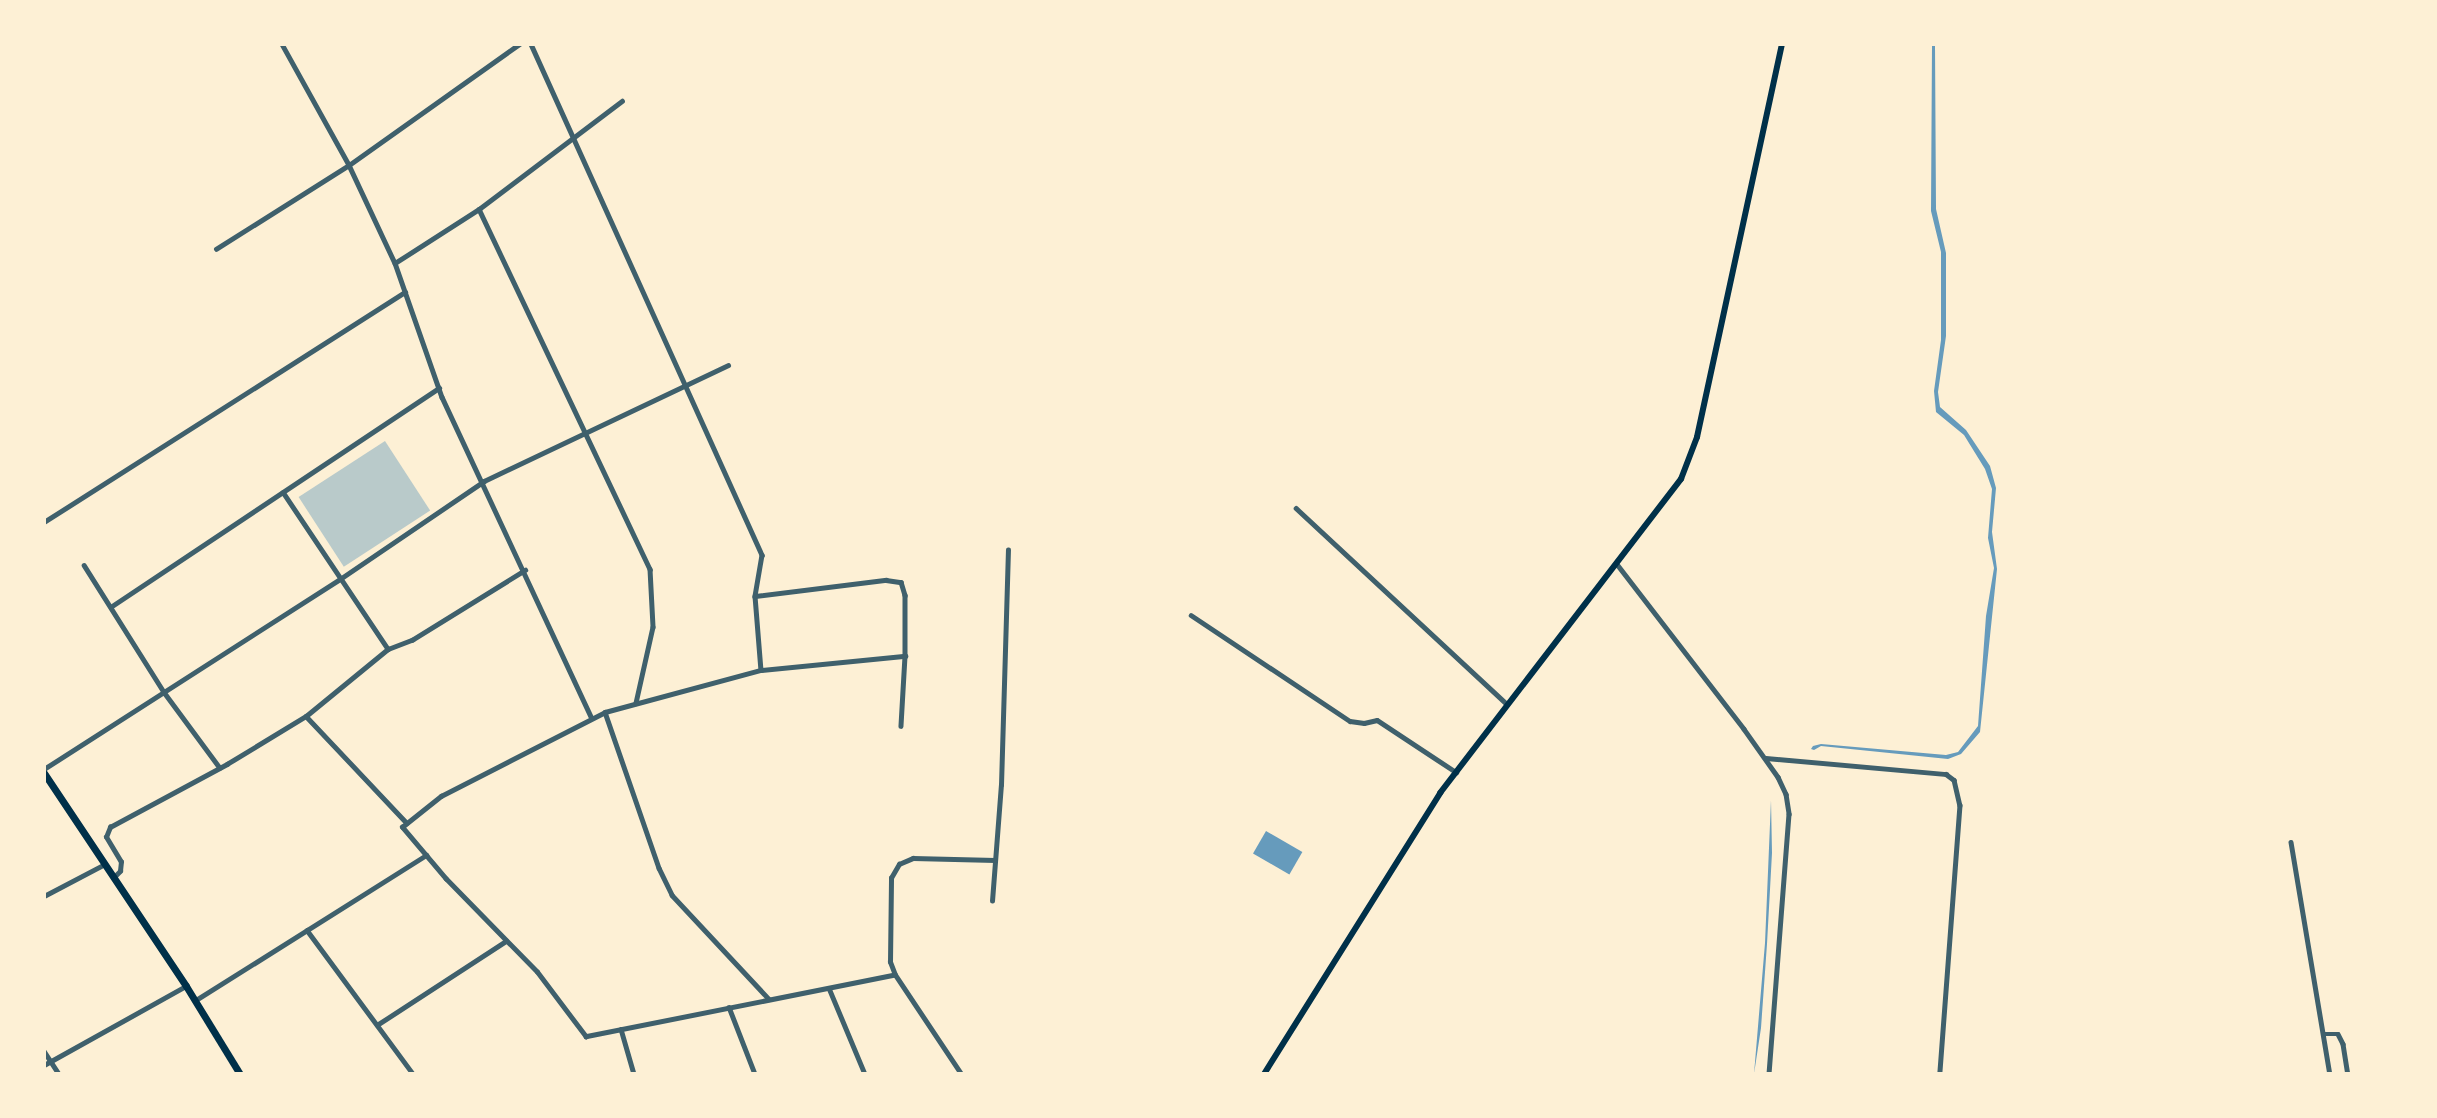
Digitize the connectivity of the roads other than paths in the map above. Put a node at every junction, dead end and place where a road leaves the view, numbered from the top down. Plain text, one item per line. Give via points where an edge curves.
1 (282, 44) edge
2 (519, 44) edge
3 (531, 44) edge
4 (1782, 44) edge
5 (622, 102) dead end
6 (573, 138) junction
7 (349, 165) junction
8 (480, 209) junction
9 (216, 248) dead end
10 (395, 263) junction
11 (405, 292) junction
12 (728, 365) dead end
13 (685, 387) junction
14 (439, 388) junction
15 (586, 435) junction
16 (484, 481) junction
17 (283, 492) junction
18 (1297, 508) dead end
19 (44, 522) edge
20 (1009, 550) dead end
21 (1617, 564) junction
22 (84, 565) dead end
23 (524, 570) junction
24 (340, 579) junction
25 (755, 596) junction
26 (112, 606) junction
27 (1191, 615) dead end
28 (388, 649) junction
29 (905, 656) junction
30 (761, 670) junction
31 (164, 692) junction
32 (636, 704) junction
33 (1507, 704) junction
34 (605, 712) junction
35 (306, 716) junction
36 (592, 718) junction
37 (901, 726) dead end
38 (1765, 758) junction
39 (220, 768) junction
40 (1456, 772) junction
41 (44, 774) edge
42 (407, 823) junction
43 (2291, 842) dead end
44 (426, 855) junction
45 (995, 860) junction
46 (103, 865) junction
47 (112, 878) junction
48 (44, 895) edge
49 (992, 901) dead end
50 (307, 930) junction
51 (506, 941) junction
52 (895, 975) junction
53 (186, 986) junction
54 (828, 988) junction
55 (769, 999) junction
56 (196, 1000) junction
57 (729, 1007) junction
58 (377, 1025) junction
59 (621, 1029) junction
60 (2325, 1034) junction
61 (44, 1051) edge
62 (50, 1061) junction
63 (44, 1065) edge
64 (59, 1074) edge
65 (240, 1074) edge
66 (412, 1074) edge
67 (634, 1074) edge
68 (755, 1074) edge
69 (865, 1074) edge
70 (961, 1074) edge
71 (1264, 1074) edge
72 (1769, 1074) edge
73 (1940, 1074) edge
74 (2330, 1074) edge
75 (2348, 1074) edge

1 - 7 street
2 - 7 street
3 - 6 street
4 - 21 main road via 1697,437 1681,479
5 - 6 street
6 - 8 street
6 - 13 street
7 - 9 street
7 - 10 street
8 - 10 street
8 - 15 street
10 - 11 street
11 - 14 street
11 - 19 street
12 - 13 street
13 - 15 street
13 - 25 street via 762,555
14 - 16 street
14 - 17 street
15 - 16 street
15 - 32 street via 650,569 653,626
16 - 23 street
16 - 24 street
17 - 24 street
17 - 26 street
18 - 33 street
20 - 45 street
21 - 33 main road
21 - 38 street
22 - 26 street
23 - 28 street via 412,640
23 - 36 street
24 - 28 street
24 - 31 street
25 - 29 street via 901,582
25 - 30 street
26 - 31 street
27 - 40 street via 1350,721 1377,720
28 - 35 street
29 - 30 street
29 - 37 street
30 - 32 street
31 - 39 street
31 - 41 street
32 - 34 street
33 - 40 main road
34 - 36 street
34 - 55 street via 672,895
35 - 39 street
35 - 42 street
36 - 42 street via 441,796
38 - 72 street via 1786,794 1789,814
38 - 73 street via 1946,774 1954,780 1960,805
39 - 47 street via 110,827 106,837 121,862 120,871
40 - 71 main road via 1387,874
41 - 46 highway
42 - 44 street via 402,827
43 - 60 street
44 - 50 street
44 - 51 street
45 - 49 street
45 - 52 street via 913,858 899,864 891,878 890,961
46 - 47 highway
46 - 48 street
47 - 53 highway
50 - 56 street
50 - 58 street
51 - 58 street
51 - 59 street via 537,972 586,1037
52 - 54 street
52 - 70 street
53 - 56 highway
53 - 62 street
54 - 55 street
54 - 69 street
55 - 57 street
56 - 65 highway
57 - 59 street
57 - 68 street
58 - 66 street
59 - 67 street
60 - 74 street
60 - 75 street via 2338,1034
61 - 62 street
62 - 63 street
62 - 64 street

